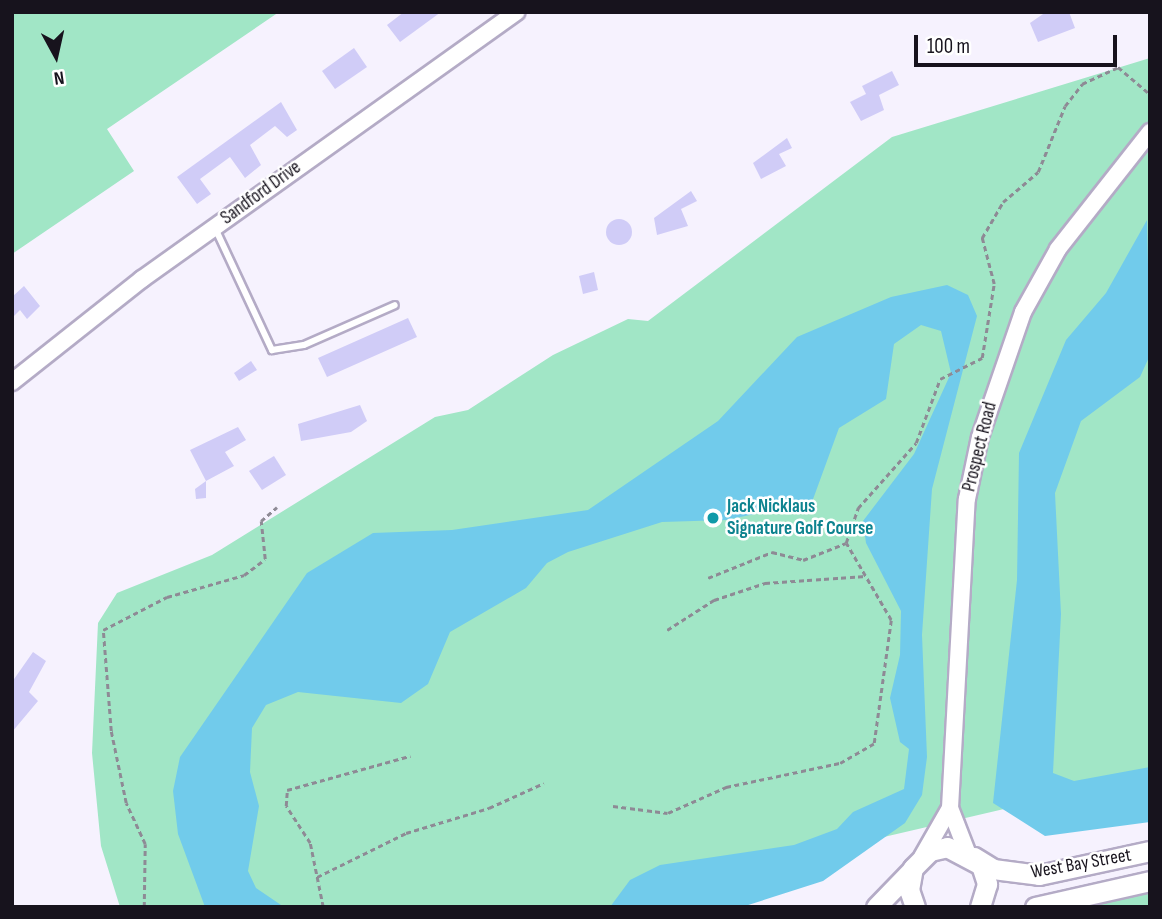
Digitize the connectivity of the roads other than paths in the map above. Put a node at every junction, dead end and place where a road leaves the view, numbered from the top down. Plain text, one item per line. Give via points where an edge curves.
1 (517, 12) edge
2 (1150, 132) edge
3 (214, 226) junction
4 (395, 304) dead end
5 (12, 382) edge
6 (950, 808) junction
7 (1150, 851) edge
8 (971, 855) junction
9 (918, 862) junction
10 (1150, 881) edge
11 (876, 907) edge
12 (915, 907) edge
13 (980, 907) edge
14 (1035, 907) edge

1 - 3 street, Sandford Drive
2 - 6 street, Prospect Road via 1058,249 1023,312 987,414 967,499
3 - 4 lane via 272,350 304,345
3 - 5 street, Sandford Drive
6 - 8 street, Prospect Road
6 - 9 street, Prospect Road
7 - 8 main road, West Bay Street via 1039,875 1009,873
8 - 9 main road via 947,847
8 - 13 main road via 986,884
9 - 11 main road
9 - 12 main road via 909,890
10 - 14 main road, West Bay Street

